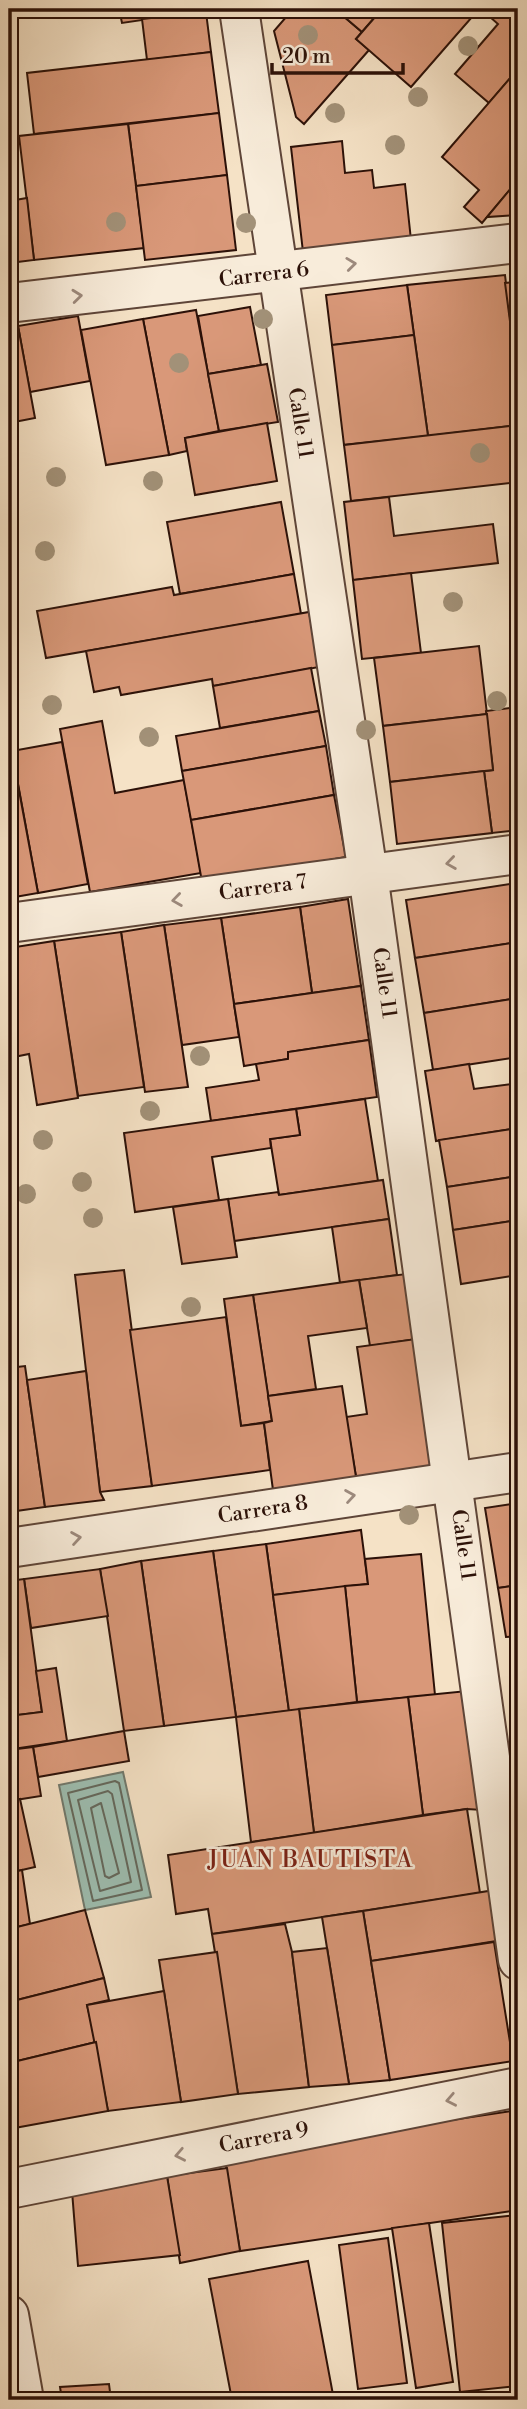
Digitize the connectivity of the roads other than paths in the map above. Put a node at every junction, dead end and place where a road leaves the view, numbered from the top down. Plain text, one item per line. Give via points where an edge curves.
1 (239, 9) edge
2 (518, 243) edge
3 (278, 273) junction
4 (9, 303) edge
5 (518, 854) edge
6 (368, 874) junction
7 (9, 923) edge
8 (518, 1472) edge
9 (454, 1481) junction
10 (9, 1548) edge
11 (518, 1960) edge
12 (518, 2087) edge
13 (9, 2189) edge
14 (9, 2315) edge
15 (24, 2400) edge

1 - 3 street, Calle 11
3 -> 2 street, Carrera 6
4 -> 3 street, Carrera 6
3 - 6 street, Calle 11
5 -> 6 street, Carrera 7
6 -> 7 street, Carrera 7
6 - 9 street, Calle 11
8 - 9 street, Carrera 8
10 -> 9 street, Carrera 8
9 - 11 street, Calle 11
12 -> 13 street, Carrera 9
14 - 15 street

